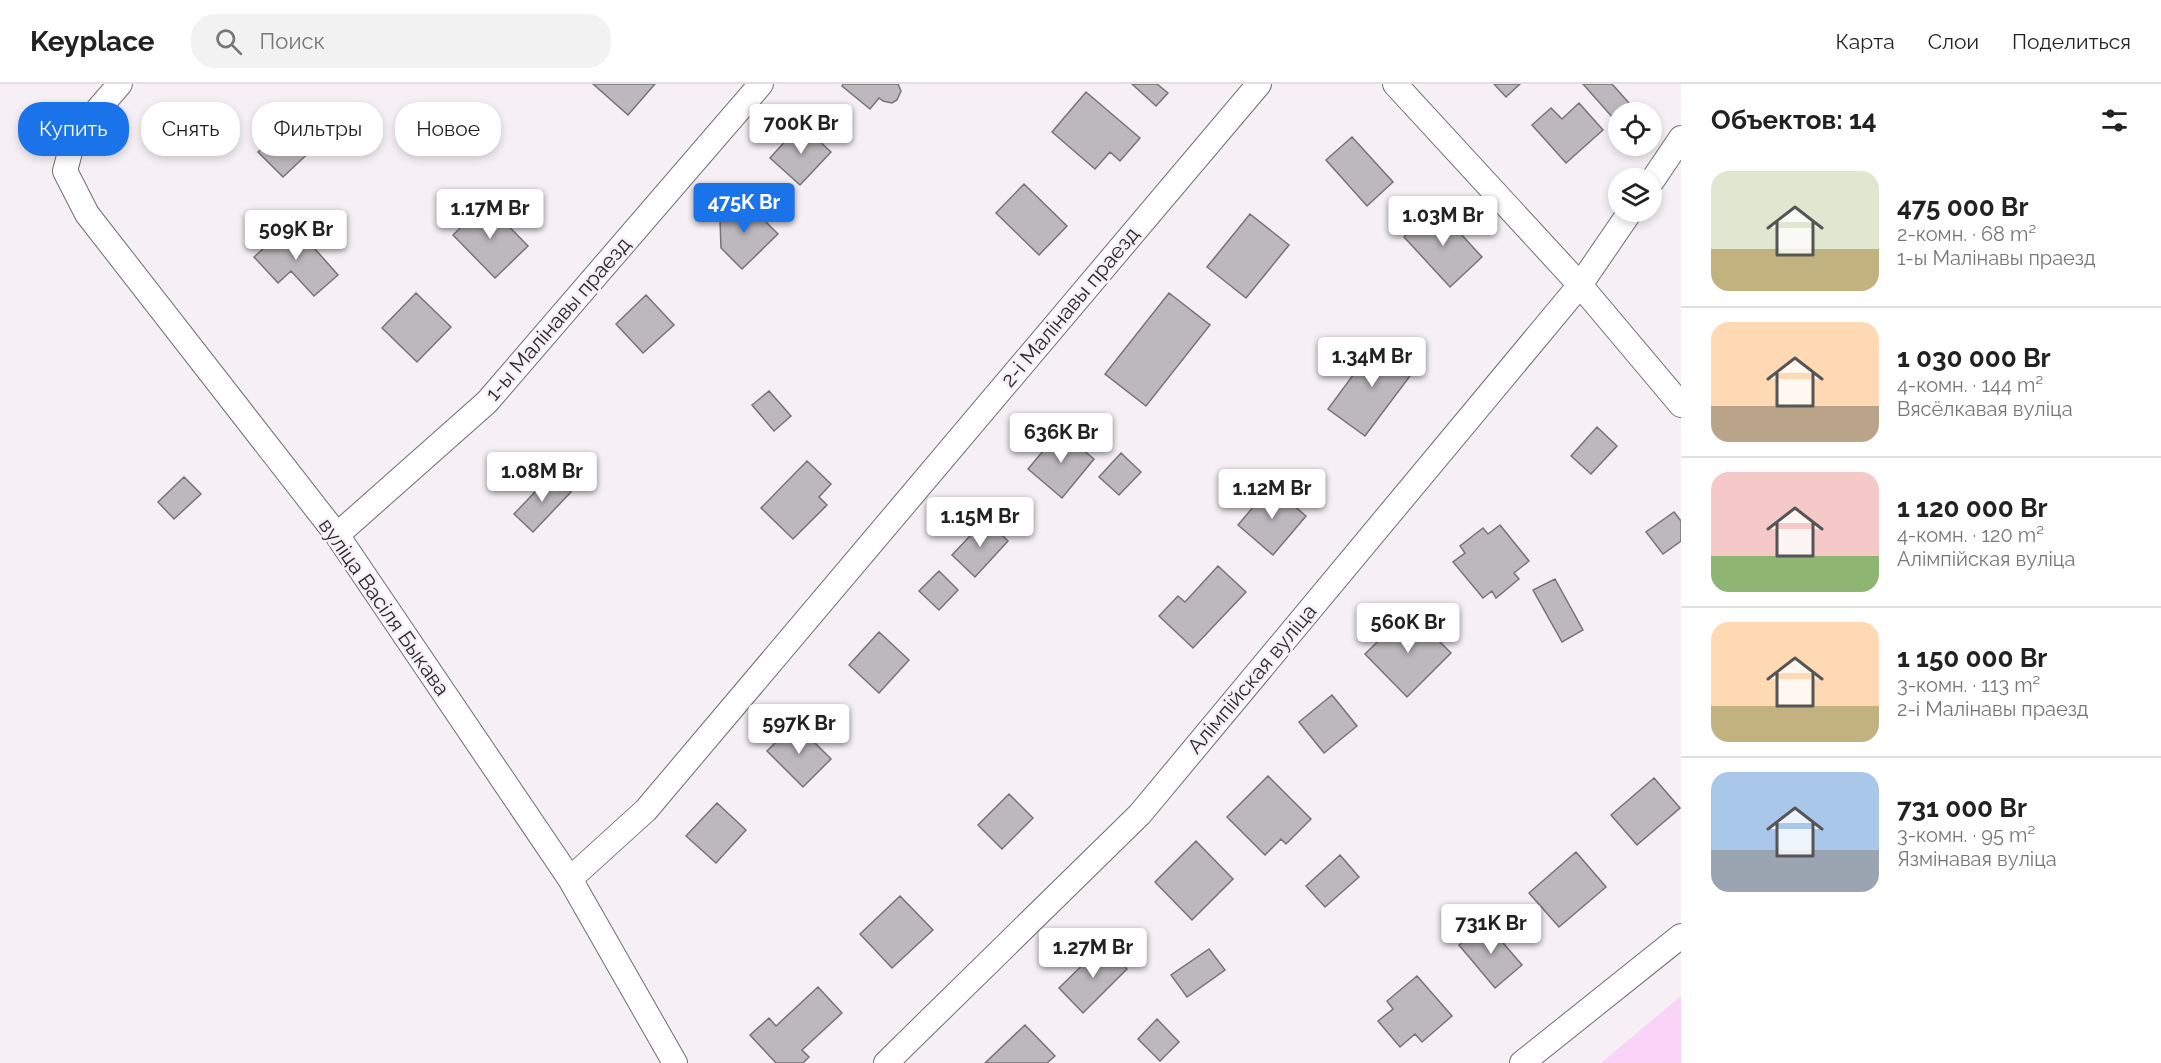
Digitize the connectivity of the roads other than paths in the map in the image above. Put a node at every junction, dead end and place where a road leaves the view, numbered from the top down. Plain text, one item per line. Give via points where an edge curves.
1 (120, 84) edge
2 (761, 84) edge
3 (1259, 84) edge
4 (1395, 84) edge
5 (1681, 138) edge
6 (1661, 168) edge
7 (1623, 222) edge
8 (1580, 285) junction
9 (1681, 405) edge
10 (337, 535) junction
11 (570, 879) junction
12 (1681, 936) edge
13 (675, 1063) edge
14 (886, 1063) edge
15 (1522, 1063) edge

1 - 10 street, вуліца Васіля Быкава via 74,137 65,171 87,214
2 - 10 street, 1-ы Малінавы праезд via 487,402
3 - 11 street, 2-і Малінавы праезд via 654,801
4 - 8 street
5 - 6 street
7 - 8 street, Алімпійская вуліца
8 - 9 street
8 - 14 street, Алімпійская вуліца via 1140,814
10 - 11 street, вуліца Васіля Быкава
11 - 13 street, вуліца Васіля Быкава
12 - 15 street

